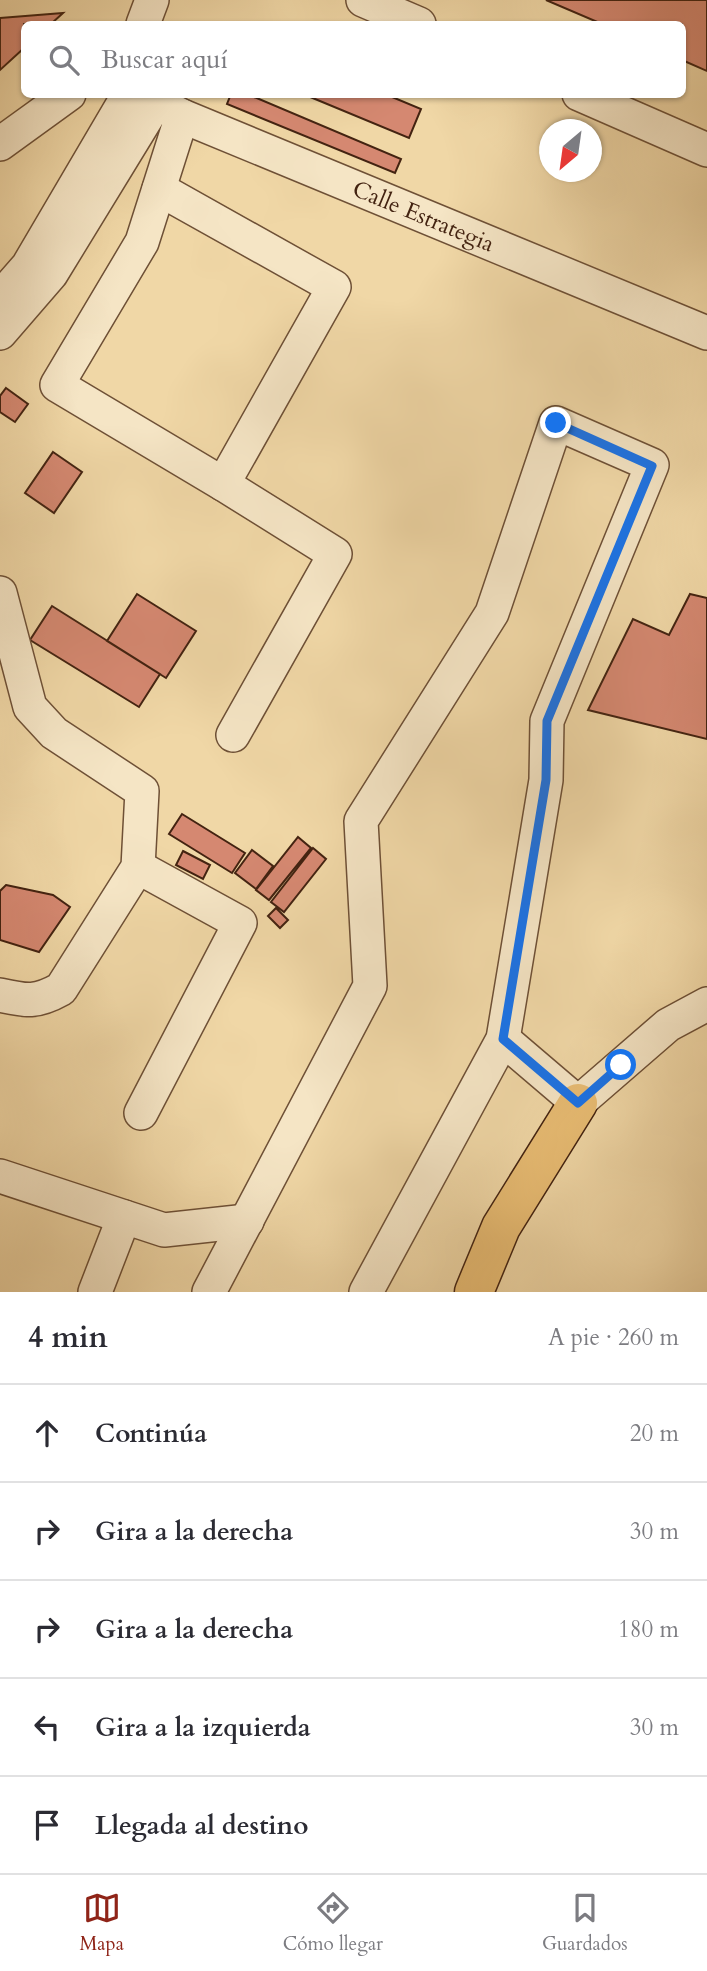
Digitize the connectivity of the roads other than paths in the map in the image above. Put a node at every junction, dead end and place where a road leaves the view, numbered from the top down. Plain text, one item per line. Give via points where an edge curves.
1 (152, 0) edge
2 (363, 0) edge
3 (143, 21) edge
4 (412, 21) edge
5 (63, 98) edge
6 (588, 98) edge
7 (152, 102) edge
8 (0, 144) edge
9 (707, 150) edge
10 (159, 189) junction
11 (0, 299) edge
12 (707, 333) edge
13 (0, 334) edge
14 (223, 484) junction
15 (0, 593) edge
16 (233, 735) dead end
17 (138, 867) junction
18 (0, 995) edge
19 (707, 1004) edge
20 (503, 1039) junction
21 (578, 1103) junction
22 (141, 1113) dead end
23 (0, 1176) edge
24 (124, 1217) junction
25 (247, 1221) junction
26 (94, 1292) edge
27 (209, 1292) edge
28 (366, 1292) edge
29 (474, 1292) edge

1 - 3 street
2 - 4 street
5 - 8 street
6 - 9 street
7 - 10 street
7 - 11 street
7 - 12 street, Calle Estrategia
7 - 13 street via 51,274
10 - 14 street via 142,242 57,385
10 - 14 street via 334,287
14 - 16 street via 335,554
15 - 17 street via 30,707 54,733 142,791
17 - 18 street via 61,989 27,1001
17 - 22 street via 240,923
19 - 21 street via 668,1025
20 - 21 street
20 - 25 street via 546,780 547,721 652,466 556,423 492,613 360,821 370,986
20 - 28 street
21 - 29 highway via 502,1227
23 - 24 street
24 - 25 street via 164,1230
24 - 26 street
25 - 27 street

